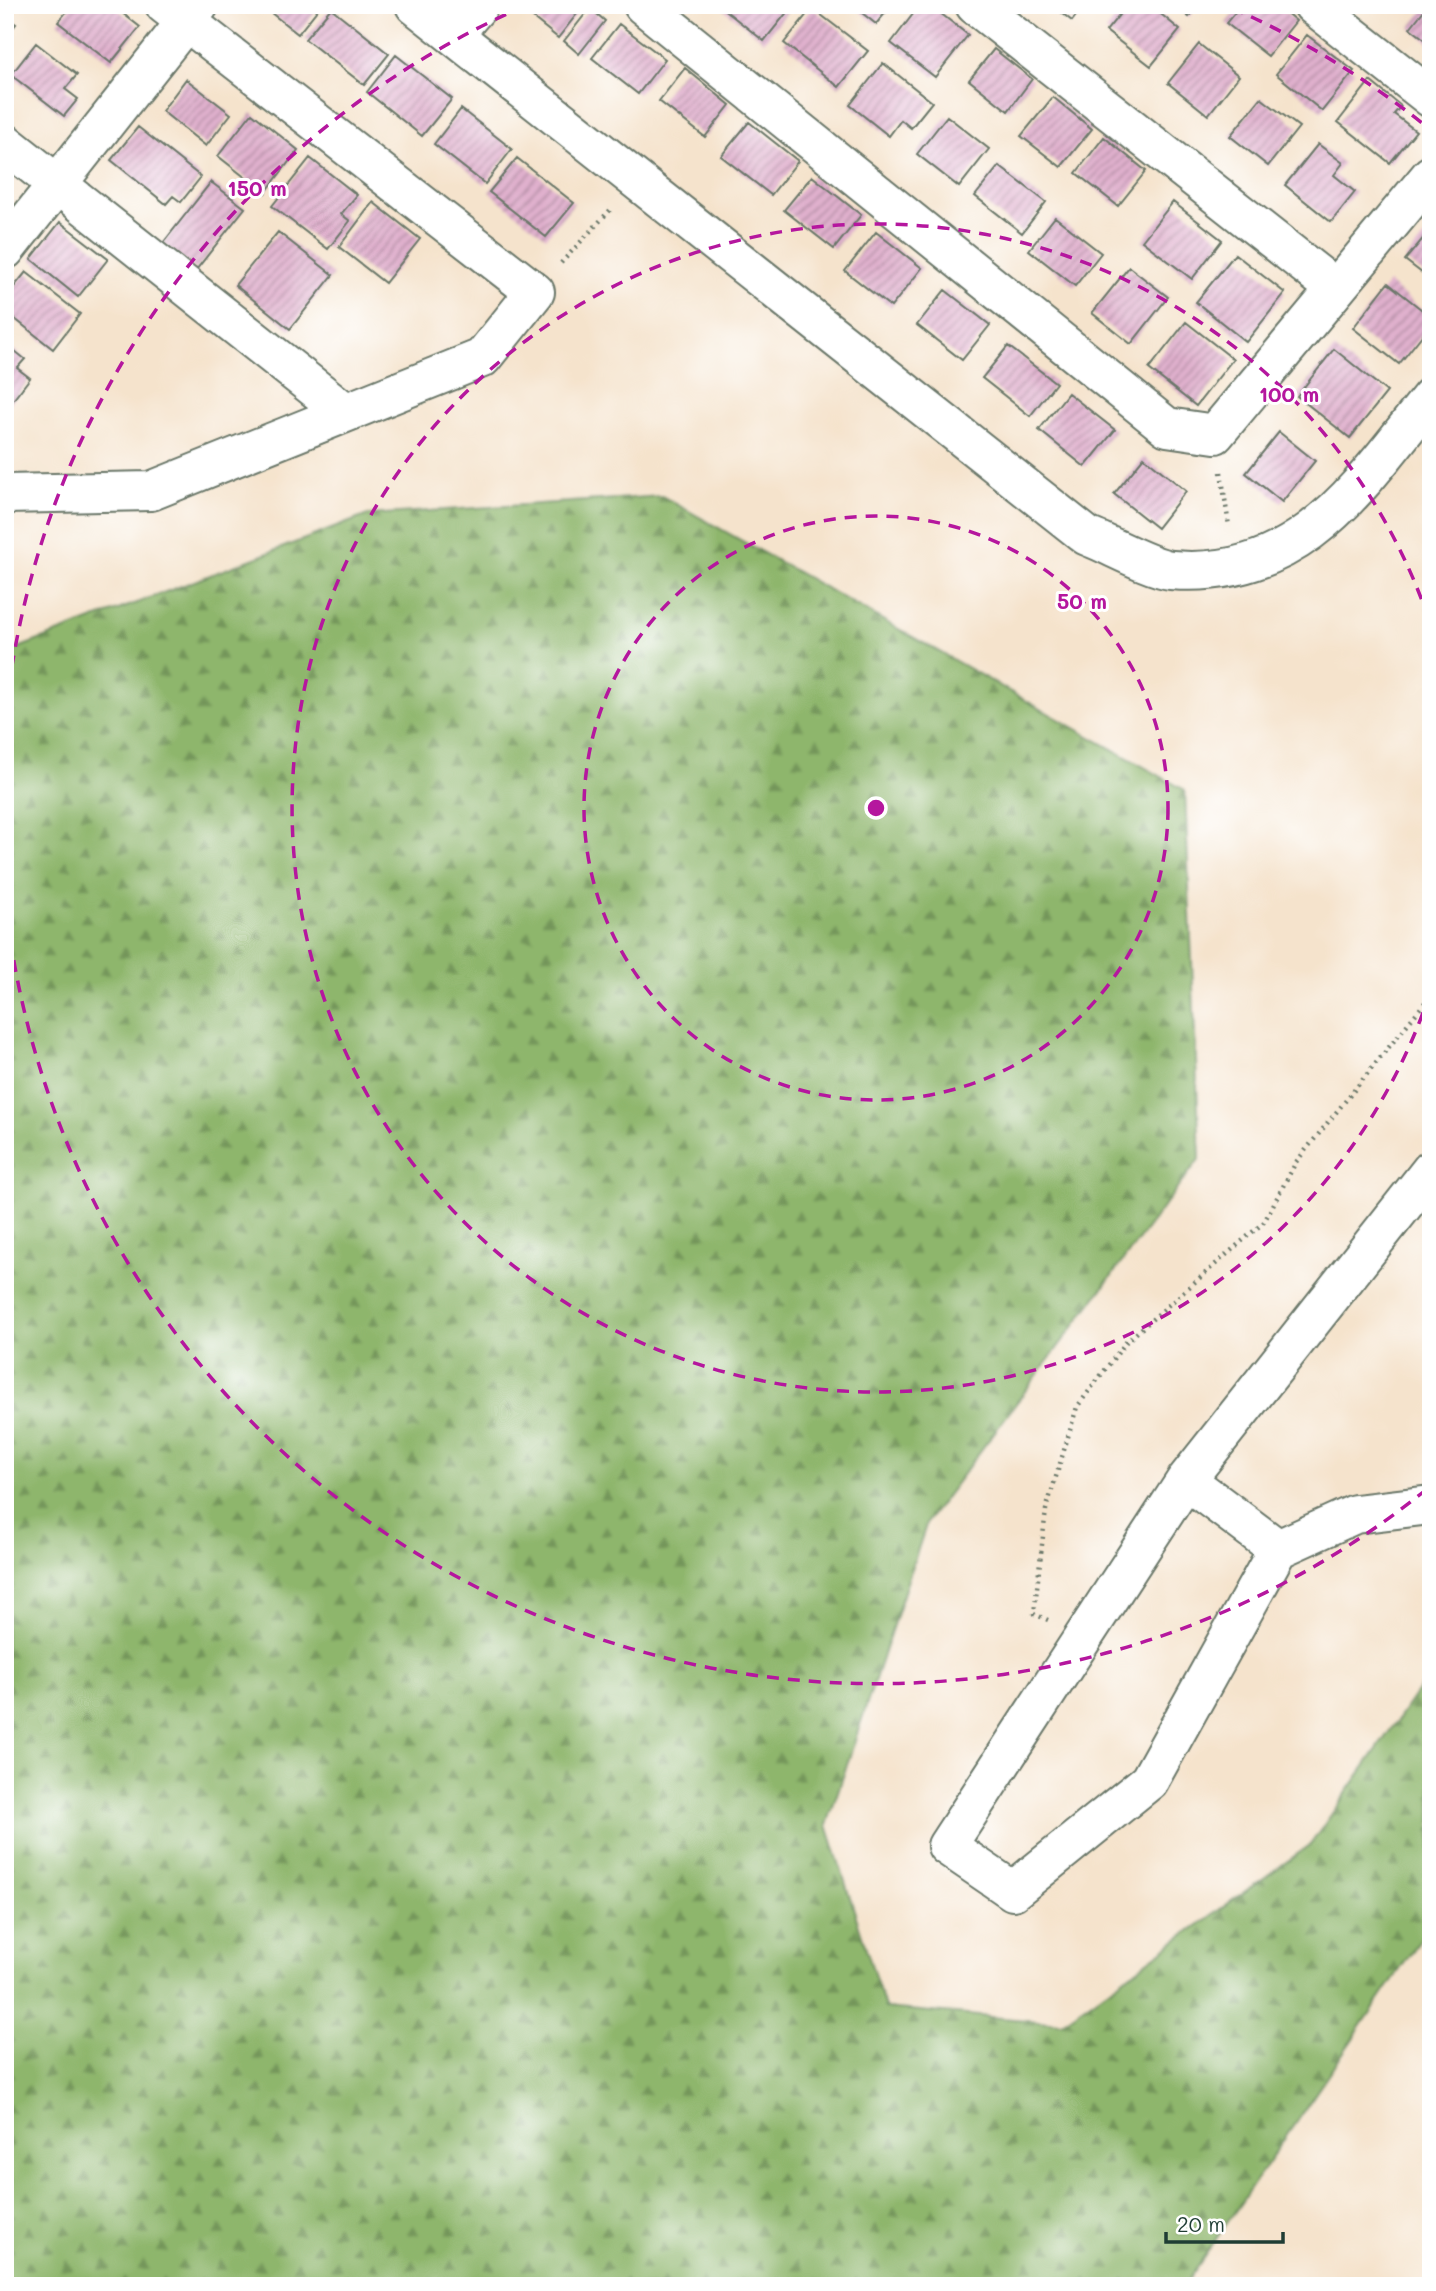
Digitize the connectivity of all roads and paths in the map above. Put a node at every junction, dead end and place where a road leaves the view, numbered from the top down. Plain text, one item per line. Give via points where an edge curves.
1 (415, 5) edge
2 (479, 5) edge
3 (643, 5) edge
4 (975, 5) edge
5 (1313, 5) edge
6 (183, 11) edge
7 (453, 35) junction
8 (1431, 98) edge
9 (5, 143) edge
10 (1431, 175) edge
11 (636, 180) junction
12 (57, 184) junction
13 (5, 250) edge
14 (1336, 289) junction
15 (535, 292) junction
16 (1431, 397) edge
17 (345, 412) junction
18 (1215, 434) junction
19 (5, 494) edge
20 (1236, 568) junction
21 (1431, 995) edge
22 (1431, 1170) edge
23 (1186, 1480) junction
24 (1431, 1504) edge
25 (1278, 1549) junction
26 (1084, 1637) junction

1 - 7 street
2 - 7 street
3 - 18 street via 1167,427
4 - 14 street
5 - 8 street
6 - 12 street
6 - 15 street
7 - 11 street
9 - 12 street
10 - 14 street
11 - 15 path
11 - 20 street via 1087,536 1169,570
12 - 13 street
12 - 17 street
14 - 18 street
15 - 17 street via 482,358
16 - 20 street via 1347,500 1287,549
17 - 19 street via 151,491
18 - 20 path
21 - 26 path via 1296,1162 1264,1222 1126,1342 1077,1407 1046,1510 1034,1614
22 - 23 street
23 - 25 street
23 - 26 street
24 - 25 street via 1355,1514
25 - 26 street via 1149,1781 1013,1891 947,1846

